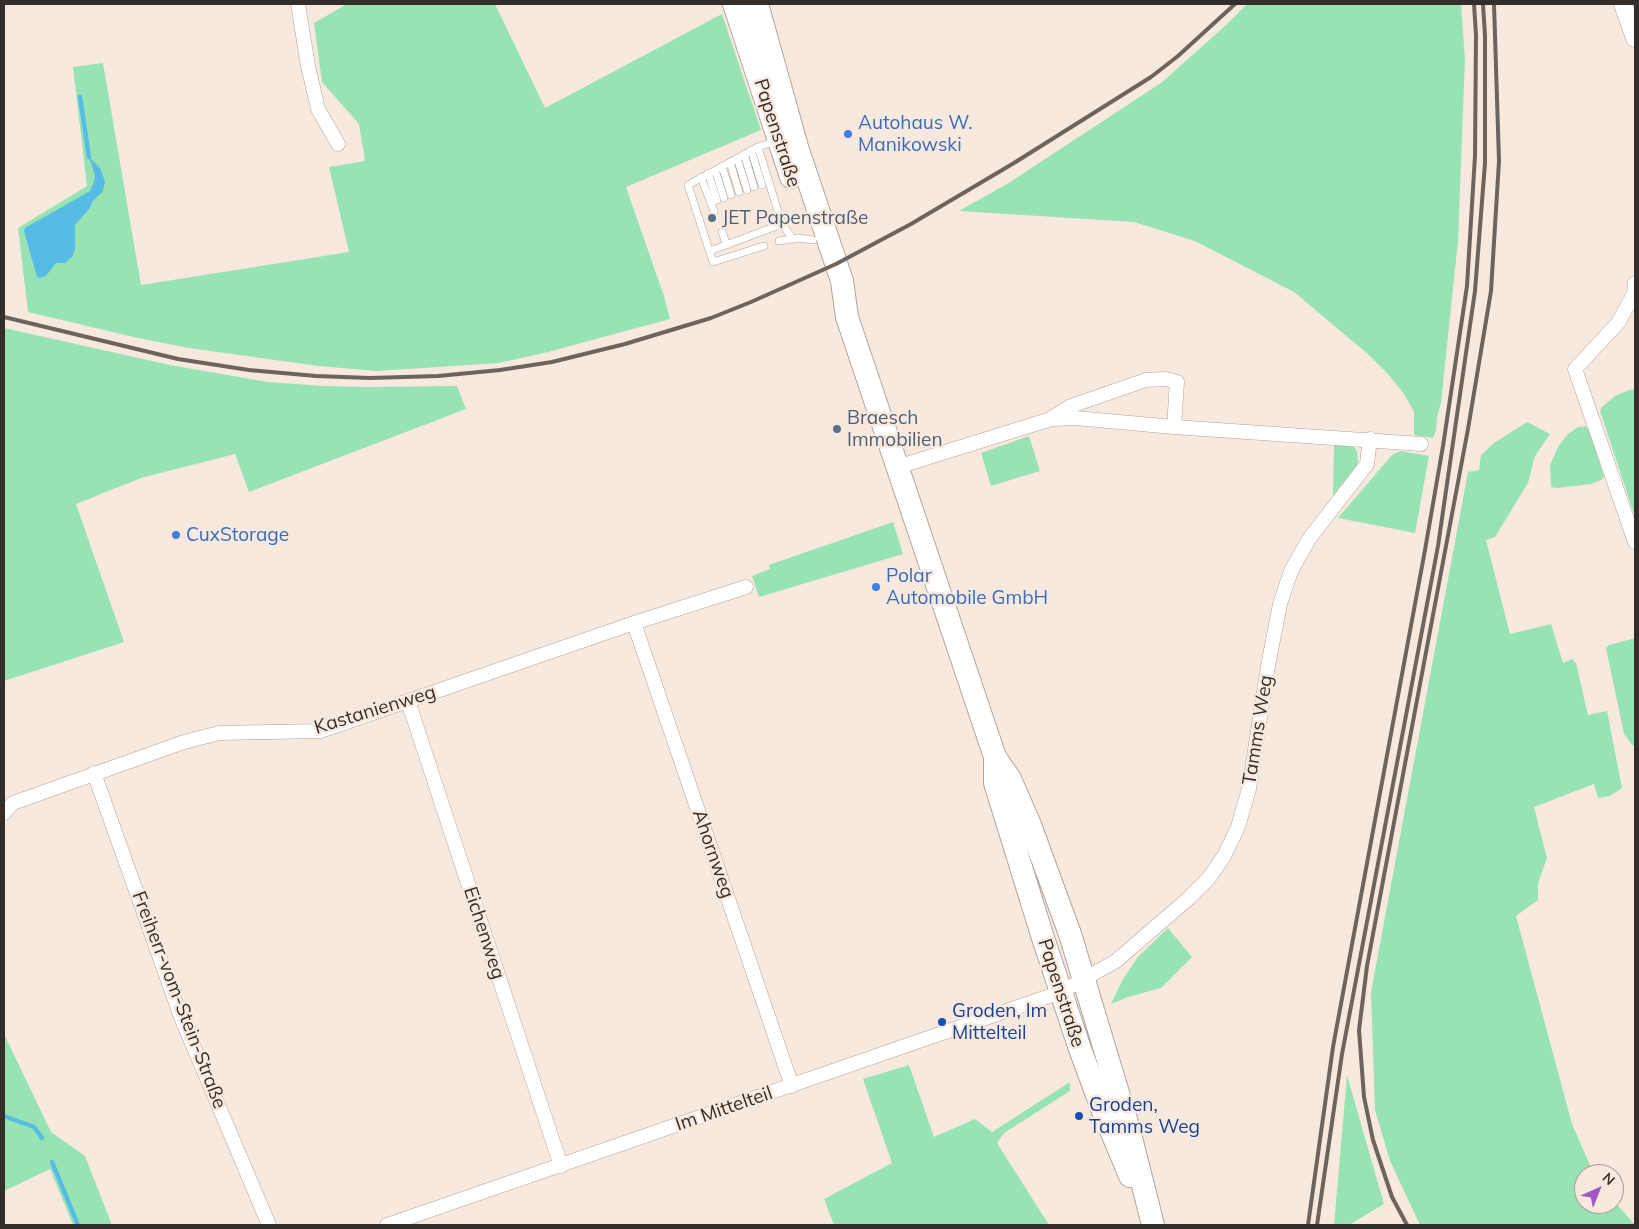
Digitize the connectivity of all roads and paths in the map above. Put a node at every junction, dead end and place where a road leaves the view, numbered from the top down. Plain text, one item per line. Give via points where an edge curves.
1 (298, 4) edge
2 (734, 4) edge
3 (757, 4) edge
4 (1623, 4) edge
5 (1635, 38) edge
6 (338, 144) dead end
7 (758, 148) junction
8 (737, 158) junction
9 (730, 162) junction
10 (722, 166) junction
11 (715, 170) junction
12 (704, 175) junction
13 (762, 185) dead end
14 (724, 198) dead end
15 (714, 211) dead end
16 (782, 224) junction
17 (722, 232) dead end
18 (803, 240) junction
19 (779, 241) dead end
20 (727, 245) junction
21 (764, 246) dead end
22 (710, 251) junction
23 (1635, 283) edge
24 (847, 317) junction
25 (1048, 420) junction
26 (1174, 427) junction
27 (1370, 440) junction
28 (1421, 444) dead end
29 (897, 467) junction
30 (1635, 542) edge
31 (746, 587) dead end
32 (634, 623) junction
33 (408, 701) junction
34 (995, 757) junction
35 (94, 773) junction
36 (4, 813) edge
37 (1084, 979) junction
38 (1061, 992) junction
39 (792, 1086) junction
40 (561, 1166) junction
41 (1152, 1223) edge
42 (269, 1225) edge
43 (387, 1225) edge

1 - 6 street via 318,109
2 - 7 main road, Papenstraße
3 - 24 main road, Papenstraße via 797,147 842,281
4 - 5 street
7 - 8 lane
7 - 8 lane via 750,189
7 - 13 lane
7 - 16 lane
7 - 18 main road, Papenstraße
8 - 9 lane
9 - 10 lane
9 - 10 lane via 735,194
10 - 11 lane
11 - 12 lane
11 - 14 lane
12 - 15 lane
12 - 22 lane via 688,184
16 - 18 lane
16 - 20 lane
17 - 20 lane
18 - 19 lane
18 - 24 main road, Papenstraße
20 - 22 lane
21 - 22 lane via 713,262
23 - 30 street via 1634,294 1618,322 1575,369
24 - 29 main road, Papenstraße
25 - 26 street via 1075,418
25 - 26 street via 1071,406 1146,380 1166,379 1177,382
25 - 29 street
26 - 27 street
27 - 28 street
27 - 37 street, Tamms Weg via 1367,464 1309,539 1291,571 1280,604 1249,789 1238,827 1224,856 1209,878 1189,898 1116,961
29 - 34 main road, Papenstraße
31 - 32 street, Kastanienweg
32 - 33 street, Kastanienweg
32 - 39 street, Ahornweg
33 - 35 street, Kastanienweg via 321,730 219,733
33 - 40 street, Eichenweg
34 - 37 main road, Papenstraße via 1010,779 1030,825
34 - 38 main road, Papenstraße via 995,783
35 - 36 street, Kastanienweg via 13,803
35 - 42 street, Freiherr-vom-Stein-Straße via 181,1017
37 - 38 street, Tamms Weg
37 - 41 main road, Papenstraße via 1128,1126
38 - 39 street, Im Mittelteil
38 - 41 main road, Papenstraße via 1103,1111
39 - 40 street, Im Mittelteil
40 - 43 street, Im Mittelteil

